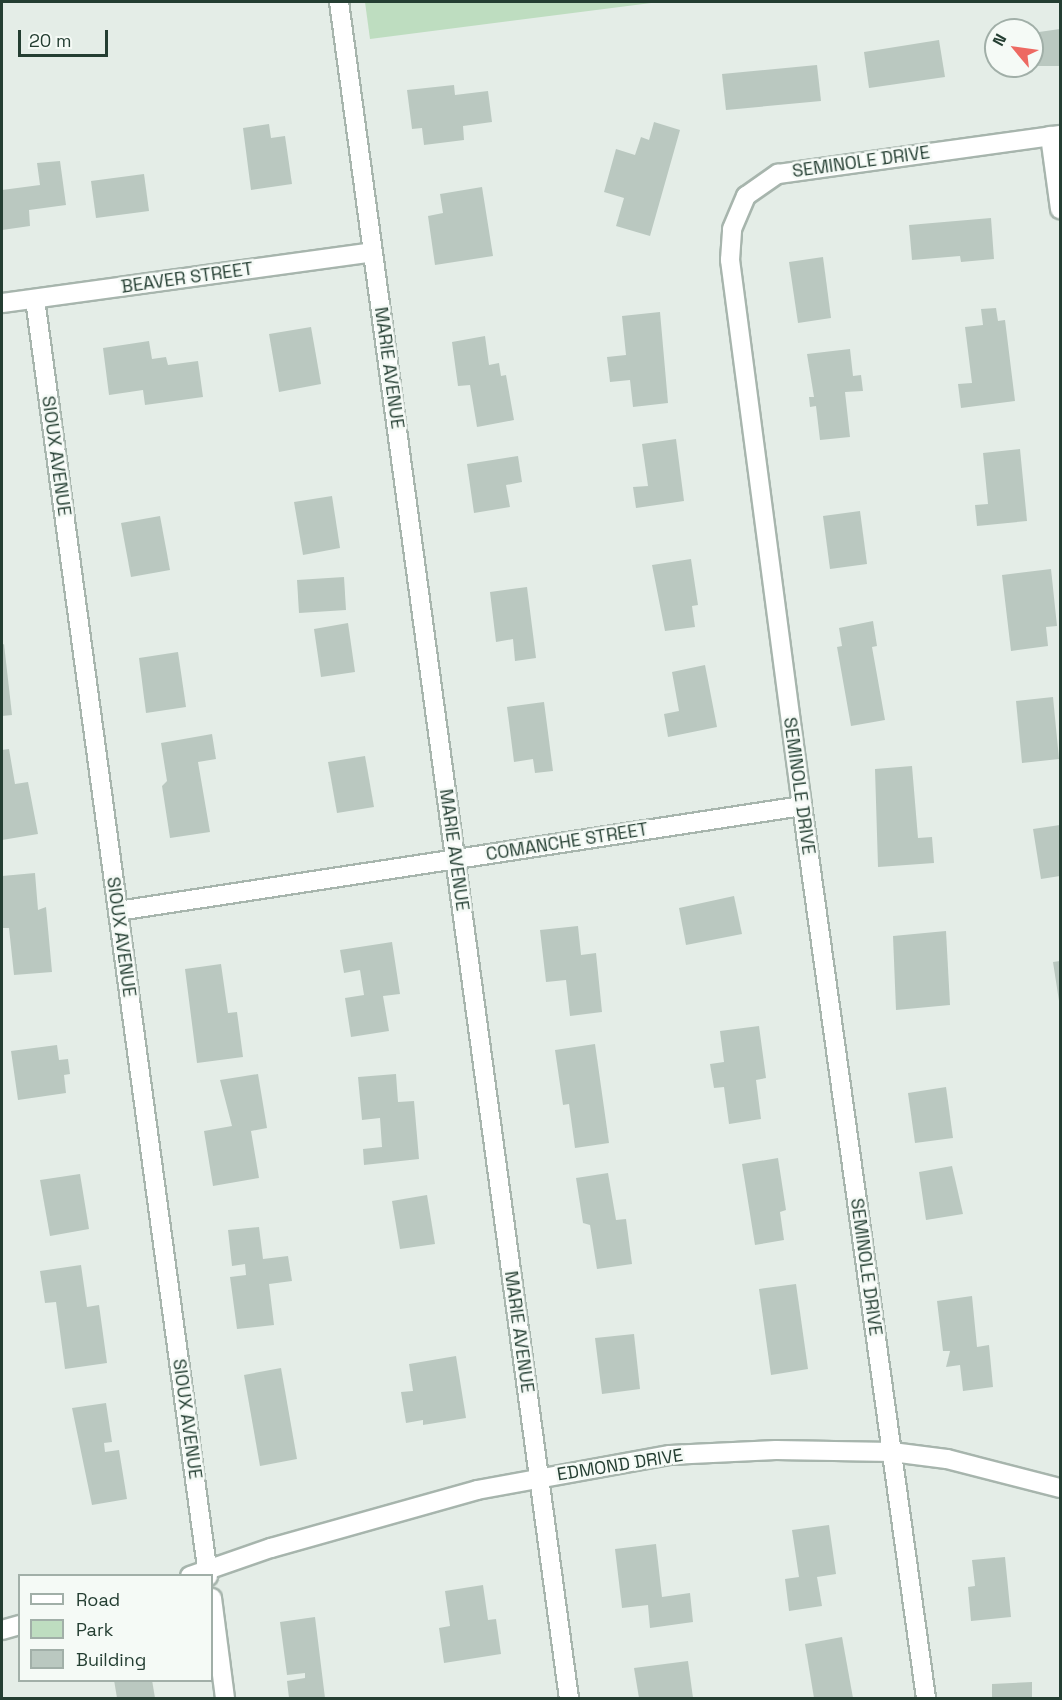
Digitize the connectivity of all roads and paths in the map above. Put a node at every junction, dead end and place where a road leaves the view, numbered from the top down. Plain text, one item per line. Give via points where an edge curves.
1 (339, 2) edge
2 (1055, 136) edge
3 (1060, 209) edge
4 (373, 252) junction
5 (35, 299) junction
6 (2, 303) edge
7 (802, 806) junction
8 (455, 860) junction
9 (118, 911) junction
10 (892, 1452) junction
11 (539, 1479) junction
12 (1060, 1488) edge
13 (208, 1572) edge
14 (213, 1606) edge
15 (18, 1626) edge
16 (2, 1630) edge
17 (225, 1698) edge
18 (569, 1698) edge
19 (926, 1698) edge

1 - 4 street, MARIE AVENUE
2 - 3 street
2 - 7 street, SEMINOLE DRIVE via 778,174 746,196 732,229 730,260
4 - 5 street, BEAVER STREET
4 - 8 street, MARIE AVENUE
5 - 6 street, BEAVER STREET
5 - 9 street, SIOUX AVENUE
7 - 8 street, COMANCHE STREET
7 - 10 street, SEMINOLE DRIVE
8 - 9 street, COMANCHE STREET
8 - 11 street, MARIE AVENUE
9 - 13 street, SIOUX AVENUE
10 - 11 street, EDMOND DRIVE via 670,1455
10 - 12 street, EDMOND DRIVE via 947,1459
10 - 19 street, SEMINOLE DRIVE
11 - 13 street, EDMOND DRIVE via 477,1490
11 - 18 street, MARIE AVENUE
14 - 17 street
15 - 16 street

